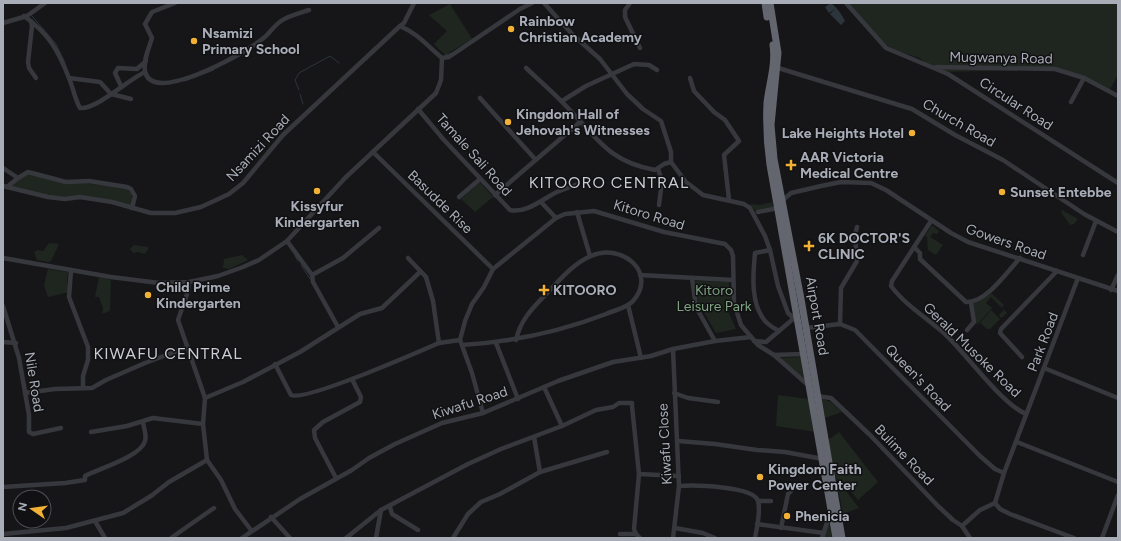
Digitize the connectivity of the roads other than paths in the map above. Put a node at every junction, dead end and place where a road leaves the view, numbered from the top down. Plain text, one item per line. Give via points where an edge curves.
1 (45, 3) edge
2 (175, 3) edge
3 (414, 3) edge
4 (532, 3) edge
5 (544, 3) edge
6 (630, 3) edge
7 (765, 3) edge
8 (770, 3) edge
9 (846, 3) edge
10 (309, 10) dead end
11 (24, 16) junction
12 (31, 21) junction
13 (3, 23) edge
14 (400, 26) junction
15 (640, 48) dead end
16 (442, 58) junction
17 (146, 61) junction
18 (926, 66) junction
19 (775, 67) junction
20 (526, 68) dead end
21 (657, 70) dead end
22 (145, 72) junction
23 (611, 73) junction
24 (36, 78) dead end
25 (69, 78) junction
26 (690, 78) dead end
27 (1084, 78) junction
28 (120, 86) junction
29 (111, 94) junction
30 (1117, 94) edge
31 (480, 98) dead end
32 (131, 99) dead end
33 (562, 101) junction
34 (1071, 102) dead end
35 (418, 109) junction
36 (580, 122) junction
37 (373, 152) junction
38 (536, 159) junction
39 (671, 162) junction
40 (3, 168) edge
41 (658, 168) junction
42 (18, 178) junction
43 (480, 179) junction
44 (1118, 183) edge
45 (578, 184) dead end
46 (5, 187) edge
47 (777, 189) junction
48 (791, 193) junction
49 (495, 195) junction
50 (459, 197) dead end
51 (728, 200) junction
52 (783, 200) junction
53 (541, 202) junction
54 (659, 205) dead end
55 (132, 208) junction
56 (778, 208) junction
57 (577, 212) junction
58 (758, 212) dead end
59 (556, 218) junction
60 (931, 221) junction
61 (1096, 221) junction
62 (857, 227) dead end
63 (379, 228) dead end
64 (1118, 232) edge
65 (287, 241) junction
66 (914, 247) junction
67 (770, 250) junction
68 (1084, 255) dead end
69 (590, 256) junction
70 (3, 258) edge
71 (408, 258) dead end
72 (1020, 258) junction
73 (492, 269) junction
74 (71, 270) junction
75 (420, 272) junction
76 (1057, 272) junction
77 (312, 275) junction
78 (640, 275) junction
79 (692, 278) junction
80 (1078, 278) junction
81 (733, 280) junction
82 (1118, 280) edge
83 (190, 282) junction
84 (1111, 290) junction
85 (1118, 291) edge
86 (971, 303) junction
87 (628, 305) junction
88 (3, 306) edge
89 (793, 319) junction
90 (799, 324) junction
91 (840, 324) junction
92 (338, 327) junction
93 (806, 328) junction
94 (967, 330) dead end
95 (779, 331) junction
96 (752, 339) junction
97 (460, 340) junction
98 (516, 340) junction
99 (715, 341) junction
100 (3, 342) edge
101 (16, 343) junction
102 (439, 343) junction
103 (496, 343) junction
104 (462, 345) junction
105 (188, 347) junction
106 (673, 349) junction
107 (804, 354) junction
108 (774, 356) junction
109 (1022, 357) dead end
110 (641, 358) junction
111 (275, 364) junction
112 (1044, 368) junction
113 (352, 379) junction
114 (810, 386) junction
115 (83, 388) junction
116 (544, 388) junction
117 (25, 393) junction
118 (674, 393) junction
119 (817, 396) junction
120 (205, 398) junction
121 (1118, 398) edge
122 (518, 399) junction
123 (718, 402) dead end
124 (483, 413) junction
125 (1026, 414) junction
126 (818, 420) junction
127 (143, 422) junction
128 (203, 424) junction
129 (562, 426) junction
130 (61, 428) dead end
131 (91, 432) dead end
132 (534, 437) junction
133 (678, 441) junction
134 (1017, 442) junction
135 (607, 452) dead end
136 (823, 459) junction
137 (207, 460) junction
138 (540, 472) junction
139 (1004, 473) junction
140 (638, 474) junction
141 (678, 476) junction
142 (336, 478) junction
143 (1118, 482) edge
144 (679, 486) junction
145 (796, 486) dead end
146 (3, 487) edge
147 (1118, 495) edge
148 (758, 501) junction
149 (771, 501) dead end
150 (836, 501) junction
151 (995, 504) junction
152 (390, 507) junction
153 (214, 508) dead end
154 (832, 509) junction
155 (381, 510) junction
156 (271, 517) junction
157 (95, 521) junction
158 (757, 524) junction
159 (962, 526) junction
160 (675, 528) junction
161 (781, 528) junction
162 (251, 530) junction
163 (418, 530) dead end
164 (3, 534) edge
165 (620, 534) dead end
166 (636, 534) junction
167 (23, 536) edge
168 (823, 536) edge
169 (105, 538) edge
170 (171, 538) edge
171 (242, 538) edge
172 (290, 538) edge
173 (346, 538) edge
174 (376, 538) edge
175 (453, 538) edge
176 (640, 538) edge
177 (673, 538) edge
178 (715, 538) edge
179 (755, 538) edge
180 (836, 538) edge
181 (842, 538) edge
182 (970, 538) edge
183 (1074, 538) edge
184 (1102, 538) edge

1 - 11 street
2 - 17 street via 152,12 147,19 146,28 152,38
3 - 14 street, Nsamizi Road
4 - 16 street via 449,57
5 - 23 street
6 - 15 street via 625,10 625,17
7 - 19 highway, Airport Road
8 - 19 highway, Airport Road via 777,44
9 - 18 street, Circular Road via 886,48
10 - 22 street via 281,20 245,51 197,75 174,82 160,82
11 - 12 street
11 - 13 street
12 - 24 street via 28,62
12 - 25 street via 46,33
14 - 16 street via 430,45
14 - 55 street, Nsamizi Road via 283,134 253,172 230,194 201,207 175,213 151,213
16 - 35 street via 443,69 439,88
17 - 22 street
17 - 28 street via 137,69 118,68 115,73
18 - 27 street, Mugwanya Road via 1055,69
18 - 44 street, Circular Road via 962,82
19 - 47 highway, Airport Road via 771,125
19 - 61 street, Church Road via 912,109 1003,160
20 - 33 street
21 - 23 street via 649,65 634,64
22 - 28 street
23 - 33 street
23 - 39 street via 635,103 661,121
25 - 29 street via 100,82
25 - 29 street via 80,108 96,104
26 - 51 street via 694,91 725,120 739,141 724,155
27 - 30 street, Mugwanya Road
27 - 34 street
28 - 29 street
29 - 32 street
31 - 38 street
33 - 36 street
35 - 37 street
35 - 43 street, Tamale Sali Road
36 - 38 street
36 - 41 street via 605,148 624,161 640,167
37 - 65 street via 345,178
37 - 73 street, Basudde Rise
38 - 49 street
39 - 41 street
39 - 51 street via 686,182 698,192
40 - 42 street
41 - 54 street via 662,181
42 - 46 street
42 - 55 street via 28,172 66,182 89,181 131,188 135,196
43 - 49 street, Tamale Sali Road
43 - 50 street
45 - 53 street
46 - 55 street, Nsamizi Road via 48,198 80,197
47 - 48 street
47 - 52 highway, Airport Road
47 - 56 highway, Airport Road
48 - 52 street, Gowers Road
48 - 60 street, Gowers Road via 841,182 871,183
49 - 53 street, Tamale Sali Road via 514,211
51 - 67 street via 746,204 750,208
52 - 93 highway, Airport Road
53 - 59 street
56 - 58 street
56 - 90 highway, Airport Road
57 - 59 street, Kitoro Road
57 - 69 street
57 - 81 street, Kitoro Road via 594,211 691,239 721,242 731,250
59 - 73 street, Kitoro Road
60 - 66 street, Gerald Musoke Road
60 - 72 street, Gowers Road via 968,242
61 - 64 street, Church Road
61 - 68 street
62 - 91 street via 857,261 841,288
63 - 77 street via 343,258
65 - 77 street
65 - 83 street via 251,264 218,276
66 - 86 street via 925,264 963,301
66 - 125 street, Gerald Musoke Road via 892,281 892,288 945,335 1011,404
67 - 89 street via 780,292
67 - 95 street via 755,253 754,294 760,314 766,323
69 - 78 street via 604,253 623,255 637,268
69 - 98 street via 560,279 528,313 522,321
70 - 74 street
71 - 75 street
72 - 76 street, Gowers Road
72 - 86 street via 990,292
73 - 97 street, Kitoro Road via 472,304
74 - 83 street via 134,281
74 - 115 street via 69,297 88,347
75 - 92 street via 382,308 360,314
75 - 102 street via 426,277 433,301
76 - 80 street, Gowers Road
76 - 109 street via 1001,329 1000,333
77 - 92 street via 313,282
78 - 79 street
78 - 87 street via 641,285 637,295
79 - 81 street
79 - 99 street via 696,307
80 - 84 street, Gowers Road
80 - 112 street, Park Road
81 - 96 street, Kitoro Road via 734,303 741,325
82 - 84 street
83 - 105 street via 178,317
84 - 85 street, Gowers Road
86 - 94 street via 974,322
87 - 98 street via 562,330
87 - 110 street
88 - 101 street, Nile Road
89 - 90 street
89 - 95 street, Kiwafu Road
90 - 107 highway, Airport Road
91 - 93 street
91 - 139 street, Queen's Road via 855,330 865,339 980,456
92 - 111 street via 316,343
93 - 119 highway, Airport Road
95 - 96 street, Kiwafu Road via 766,342
96 - 99 street, Kiwafu Road
96 - 108 street, Kitoro Road
97 - 102 street
97 - 104 street
98 - 103 street
99 - 106 street, Kiwafu Road
100 - 101 street
101 - 117 street, Nile Road
102 - 113 street
103 - 104 street
103 - 122 street
104 - 124 street
105 - 115 street via 145,363 92,388
105 - 120 street
106 - 110 street, Kiwafu Road
106 - 118 street, Kiwafu Close
107 - 108 street
107 - 114 highway, Airport Road
108 - 114 street, Kitoro Road
110 - 116 street, Kiwafu Road via 613,362
111 - 113 street via 291,395 294,396 324,390
111 - 120 street via 243,382
112 - 121 street
112 - 125 street, Park Road
113 - 142 street via 361,401 323,422 314,430
114 - 126 highway, Airport Road
115 - 117 street
116 - 122 street, Kiwafu Road
116 - 129 street
117 - 130 street, Nile Road via 30,433
118 - 123 street via 688,398
118 - 133 street, Kiwafu Close
119 - 126 highway, Airport Road
119 - 159 street, Bulime Road via 831,398 938,506
120 - 128 street
122 - 124 street, Kiwafu Road
124 - 142 street, Kiwafu Road via 442,423 420,432
125 - 134 street, Park Road
126 - 136 highway, Airport Road
126 - 150 highway, Airport Road
127 - 128 street via 153,418
127 - 131 street
127 - 146 street via 146,439 142,446 126,457 89,474 85,480 65,484
128 - 137 street
129 - 132 street
129 - 140 street via 596,410 613,407 619,403 632,403
132 - 138 street
132 - 152 street via 468,464 422,487
133 - 136 street via 785,452
133 - 141 street, Kiwafu Close
134 - 139 street, Park Road
134 - 143 street
135 - 138 street
136 - 154 highway, Airport Road
137 - 157 street via 123,513
137 - 162 street via 221,480 235,509
138 - 175 street via 480,502 468,514
139 - 151 street, Park Road
140 - 141 street
140 - 166 street via 634,522
141 - 144 street, Kiwafu Close
142 - 156 street, Kiwafu Road
144 - 148 street via 740,490 751,493
144 - 160 street, Kiwafu Close
145 - 161 street via 788,494
147 - 184 street
148 - 149 street
148 - 158 street
150 - 154 street
150 - 181 highway, Airport Road
151 - 159 street via 980,510
151 - 183 street via 1010,514
152 - 155 street
152 - 163 street via 392,514
153 - 170 street
154 - 168 street
154 - 180 highway, Airport Road
155 - 173 street
155 - 174 street
156 - 162 street, Kiwafu Road
156 - 172 street
157 - 167 street
157 - 169 street
158 - 161 street
158 - 179 street
159 - 182 street, Bulime Road
160 - 177 street, Kiwafu Close
160 - 178 street via 704,533
161 - 168 street
162 - 171 street, Kiwafu Road
164 - 167 street
165 - 166 street
166 - 176 street

